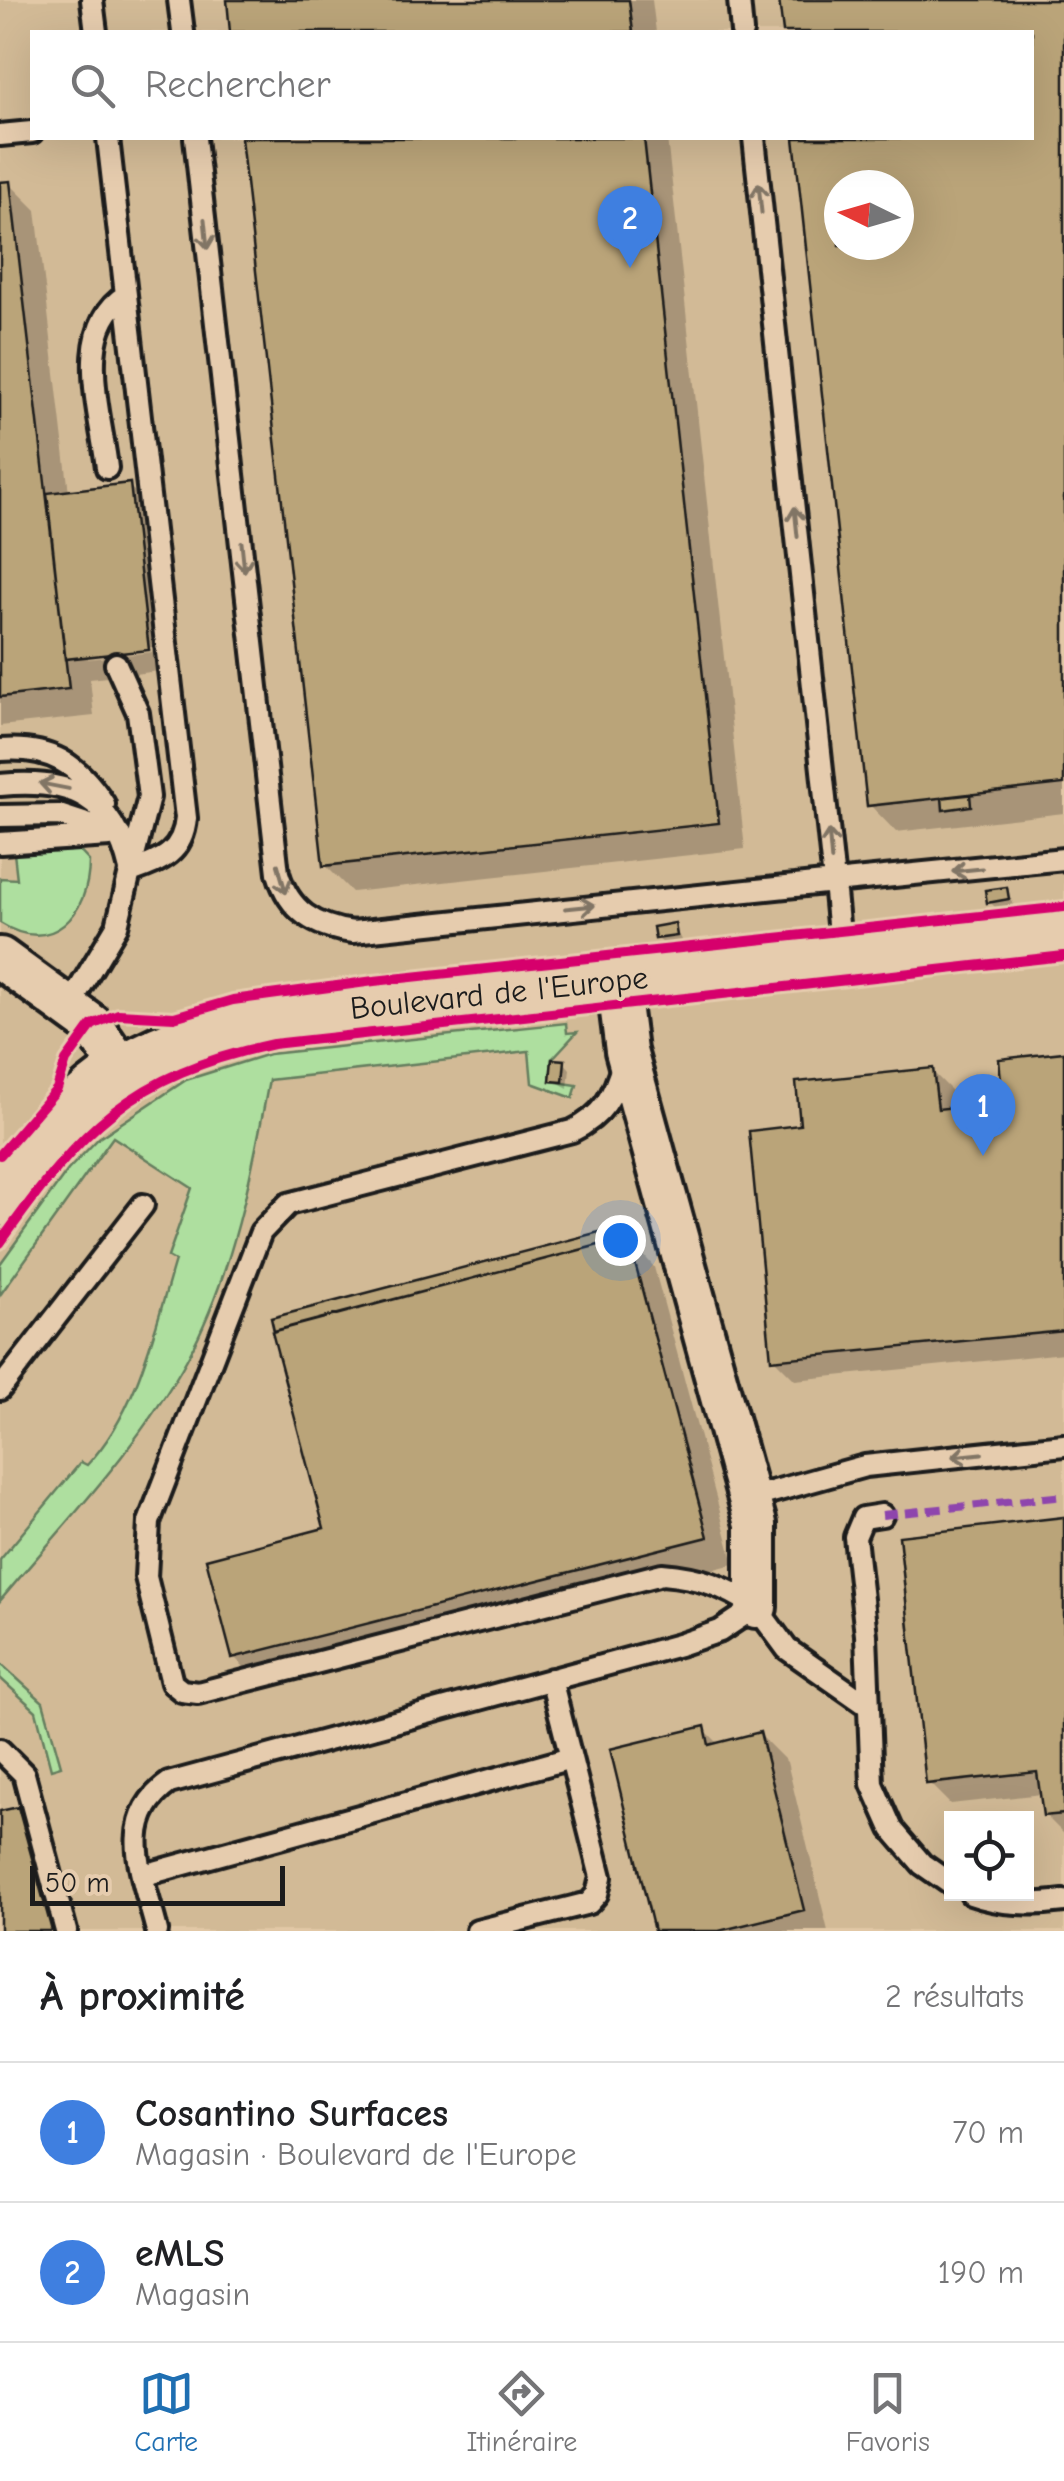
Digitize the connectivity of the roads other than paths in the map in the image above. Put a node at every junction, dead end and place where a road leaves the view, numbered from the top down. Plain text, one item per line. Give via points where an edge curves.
1 (92, 0) edge
2 (179, 0) edge
3 (739, 0) edge
4 (96, 30) edge
5 (183, 30) edge
6 (742, 30) edge
7 (30, 132) edge
8 (0, 135) edge
9 (108, 140) edge
10 (195, 140) edge
11 (754, 140) edge
12 (126, 295) junction
13 (107, 468) dead end
14 (116, 664) dead end
15 (0, 750) edge
16 (0, 785) edge
17 (0, 816) edge
18 (122, 836) junction
19 (0, 843) edge
20 (1064, 859) edge
21 (130, 872) junction
22 (834, 882) junction
23 (1064, 930) edge
24 (841, 955) junction
25 (0, 958) edge
26 (616, 980) junction
27 (69, 1006) junction
28 (626, 1051) junction
29 (123, 1070) junction
30 (0, 1201) edge
31 (143, 1205) dead end
32 (0, 1390) edge
33 (1064, 1445) edge
34 (750, 1498) junction
35 (882, 1515) dead end
36 (756, 1607) junction
37 (552, 1680) junction
38 (867, 1705) junction
39 (0, 1750) edge
40 (571, 1758) junction
41 (144, 1876) junction
42 (944, 1879) edge
43 (989, 1901) edge
44 (1064, 1901) edge
45 (66, 1931) edge
46 (158, 1931) edge
47 (477, 1931) edge

1 - 4 lane
2 - 5 lane
3 - 6 lane
7 - 8 lane
9 - 12 lane
10 -> 22 lane via 278,873 294,907 332,930 353,932
22 -> 11 lane
12 - 13 lane via 107,307 96,326
12 - 21 lane via 186,818 168,858
14 - 21 lane via 138,713 149,798
15 - 18 lane via 36,750 70,763 90,782
18 -> 16 lane via 88,796 61,786
17 - 18 lane via 59,815
18 - 19 lane
18 - 21 lane
20 -> 22 lane
21 - 27 lane via 116,926
22 - 24 lane
23 - 24 street, Boulevard de l'Europe
24 - 26 street, Boulevard de l'Europe
25 - 27 street
26 - 28 street
26 - 29 street, Boulevard de l'Europe via 245,1024 168,1046
27 - 29 street via 92,1025
28 - 34 street
28 - 36 lane via 615,1092 596,1119 572,1131 288,1204 274,1215 261,1232 149,1522 146,1577 172,1683 198,1693 662,1574 726,1587
29 - 30 street, Boulevard de l'Europe via 58,1125
31 - 32 lane
33 -> 34 lane via 865,1466
34 - 36 street
35 - 38 lane via 863,1518 854,1538
36 - 37 lane via 720,1631
36 - 38 lane via 787,1650
37 - 40 lane
37 - 41 lane via 169,1783 140,1811 136,1835
38 - 42 lane via 872,1784 892,1829
39 - 45 lane via 24,1774
40 - 41 lane
40 - 47 lane via 600,1877 598,1894 589,1903
41 - 46 lane
43 - 44 lane

